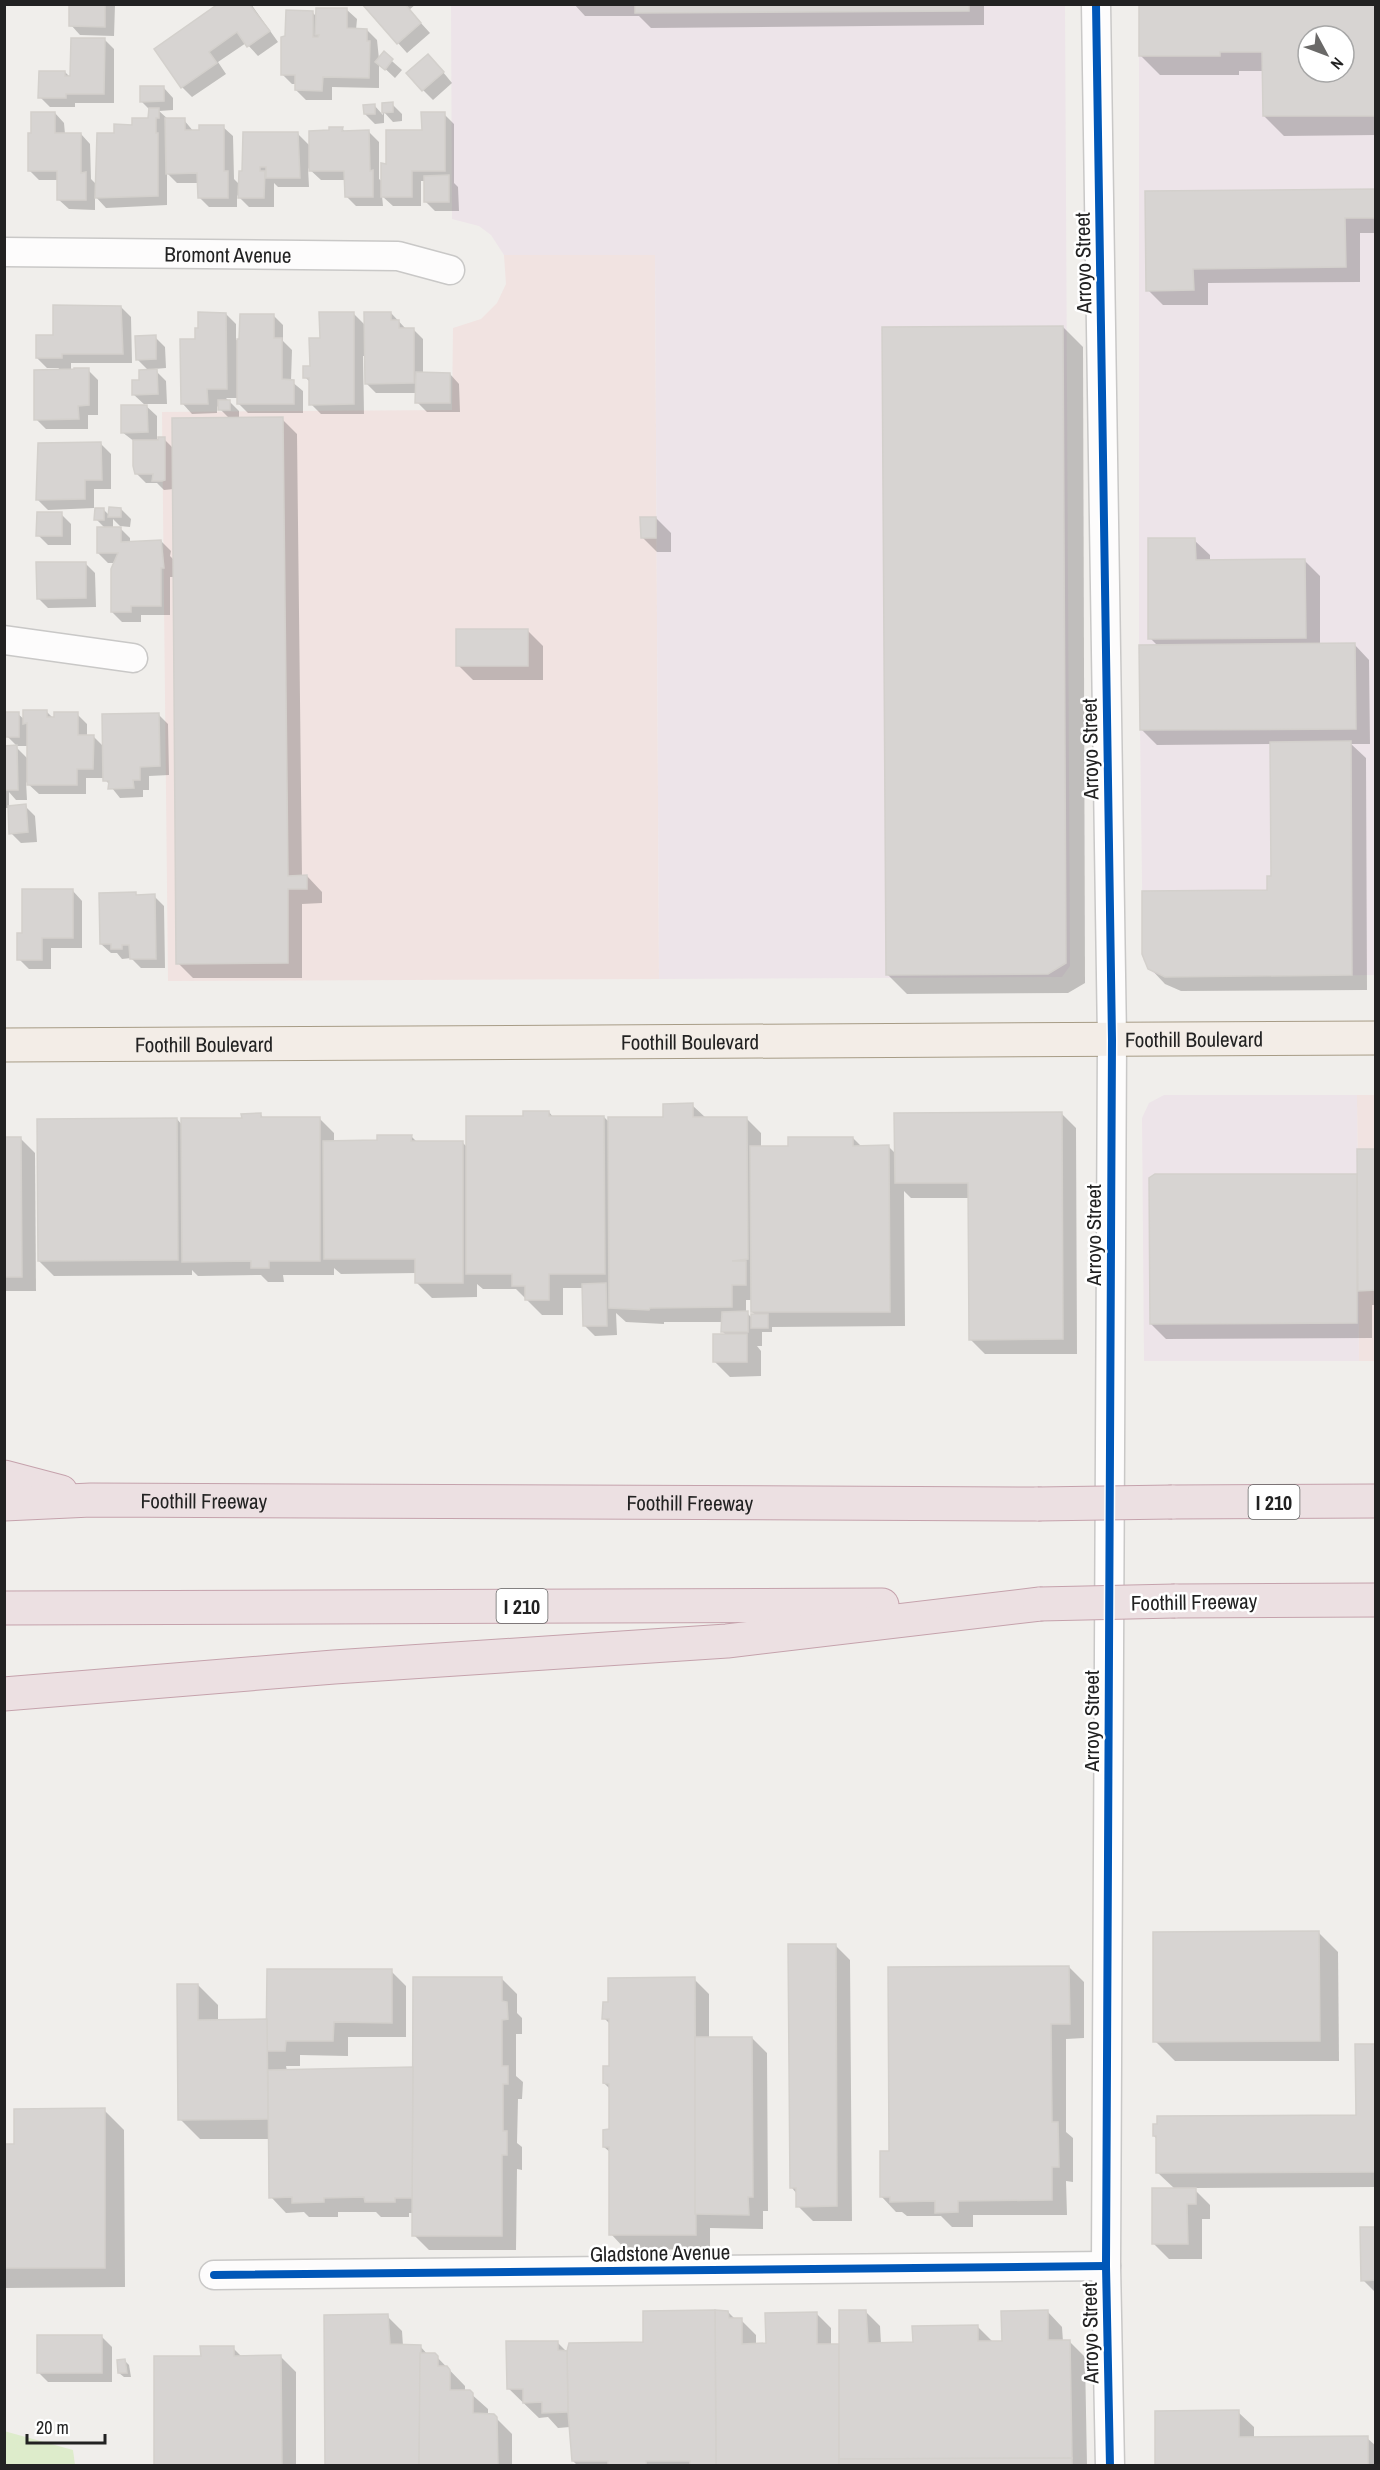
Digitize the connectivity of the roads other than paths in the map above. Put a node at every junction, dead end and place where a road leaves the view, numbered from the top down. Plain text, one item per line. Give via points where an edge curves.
1 (1096, 4) edge
2 (4, 252) edge
3 (450, 270) dead end
4 (4, 640) edge
5 (134, 658) dead end
6 (1376, 1038) edge
7 (1112, 1040) junction
8 (4, 1045) edge
9 (4, 1477) edge
10 (91, 1500) junction
11 (1376, 1501) edge
12 (4, 1504) edge
13 (1376, 1600) edge
14 (1040, 1604) junction
15 (4, 1608) edge
16 (4, 1694) edge
17 (1106, 2266) junction
18 (214, 2275) dead end
19 (1110, 2466) edge

1 - 7 street, Arroyo Street
2 - 3 street, Bromont Avenue via 398,256
4 - 5 street
6 - 7 main road, Foothill Boulevard
7 - 8 main road, Foothill Boulevard
7 - 17 street, Arroyo Street
9 - 10 highway
10 - 11 highway, Foothill Freeway / I 210, bridge via 1038,1504
10 - 12 highway, Foothill Freeway / I 210
13 - 14 highway, Foothill Freeway / I 210, bridge
14 - 15 highway, Foothill Freeway / I 210
14 - 16 highway via 728,1641
17 - 18 street, Gladstone Avenue
17 - 19 street, Arroyo Street

